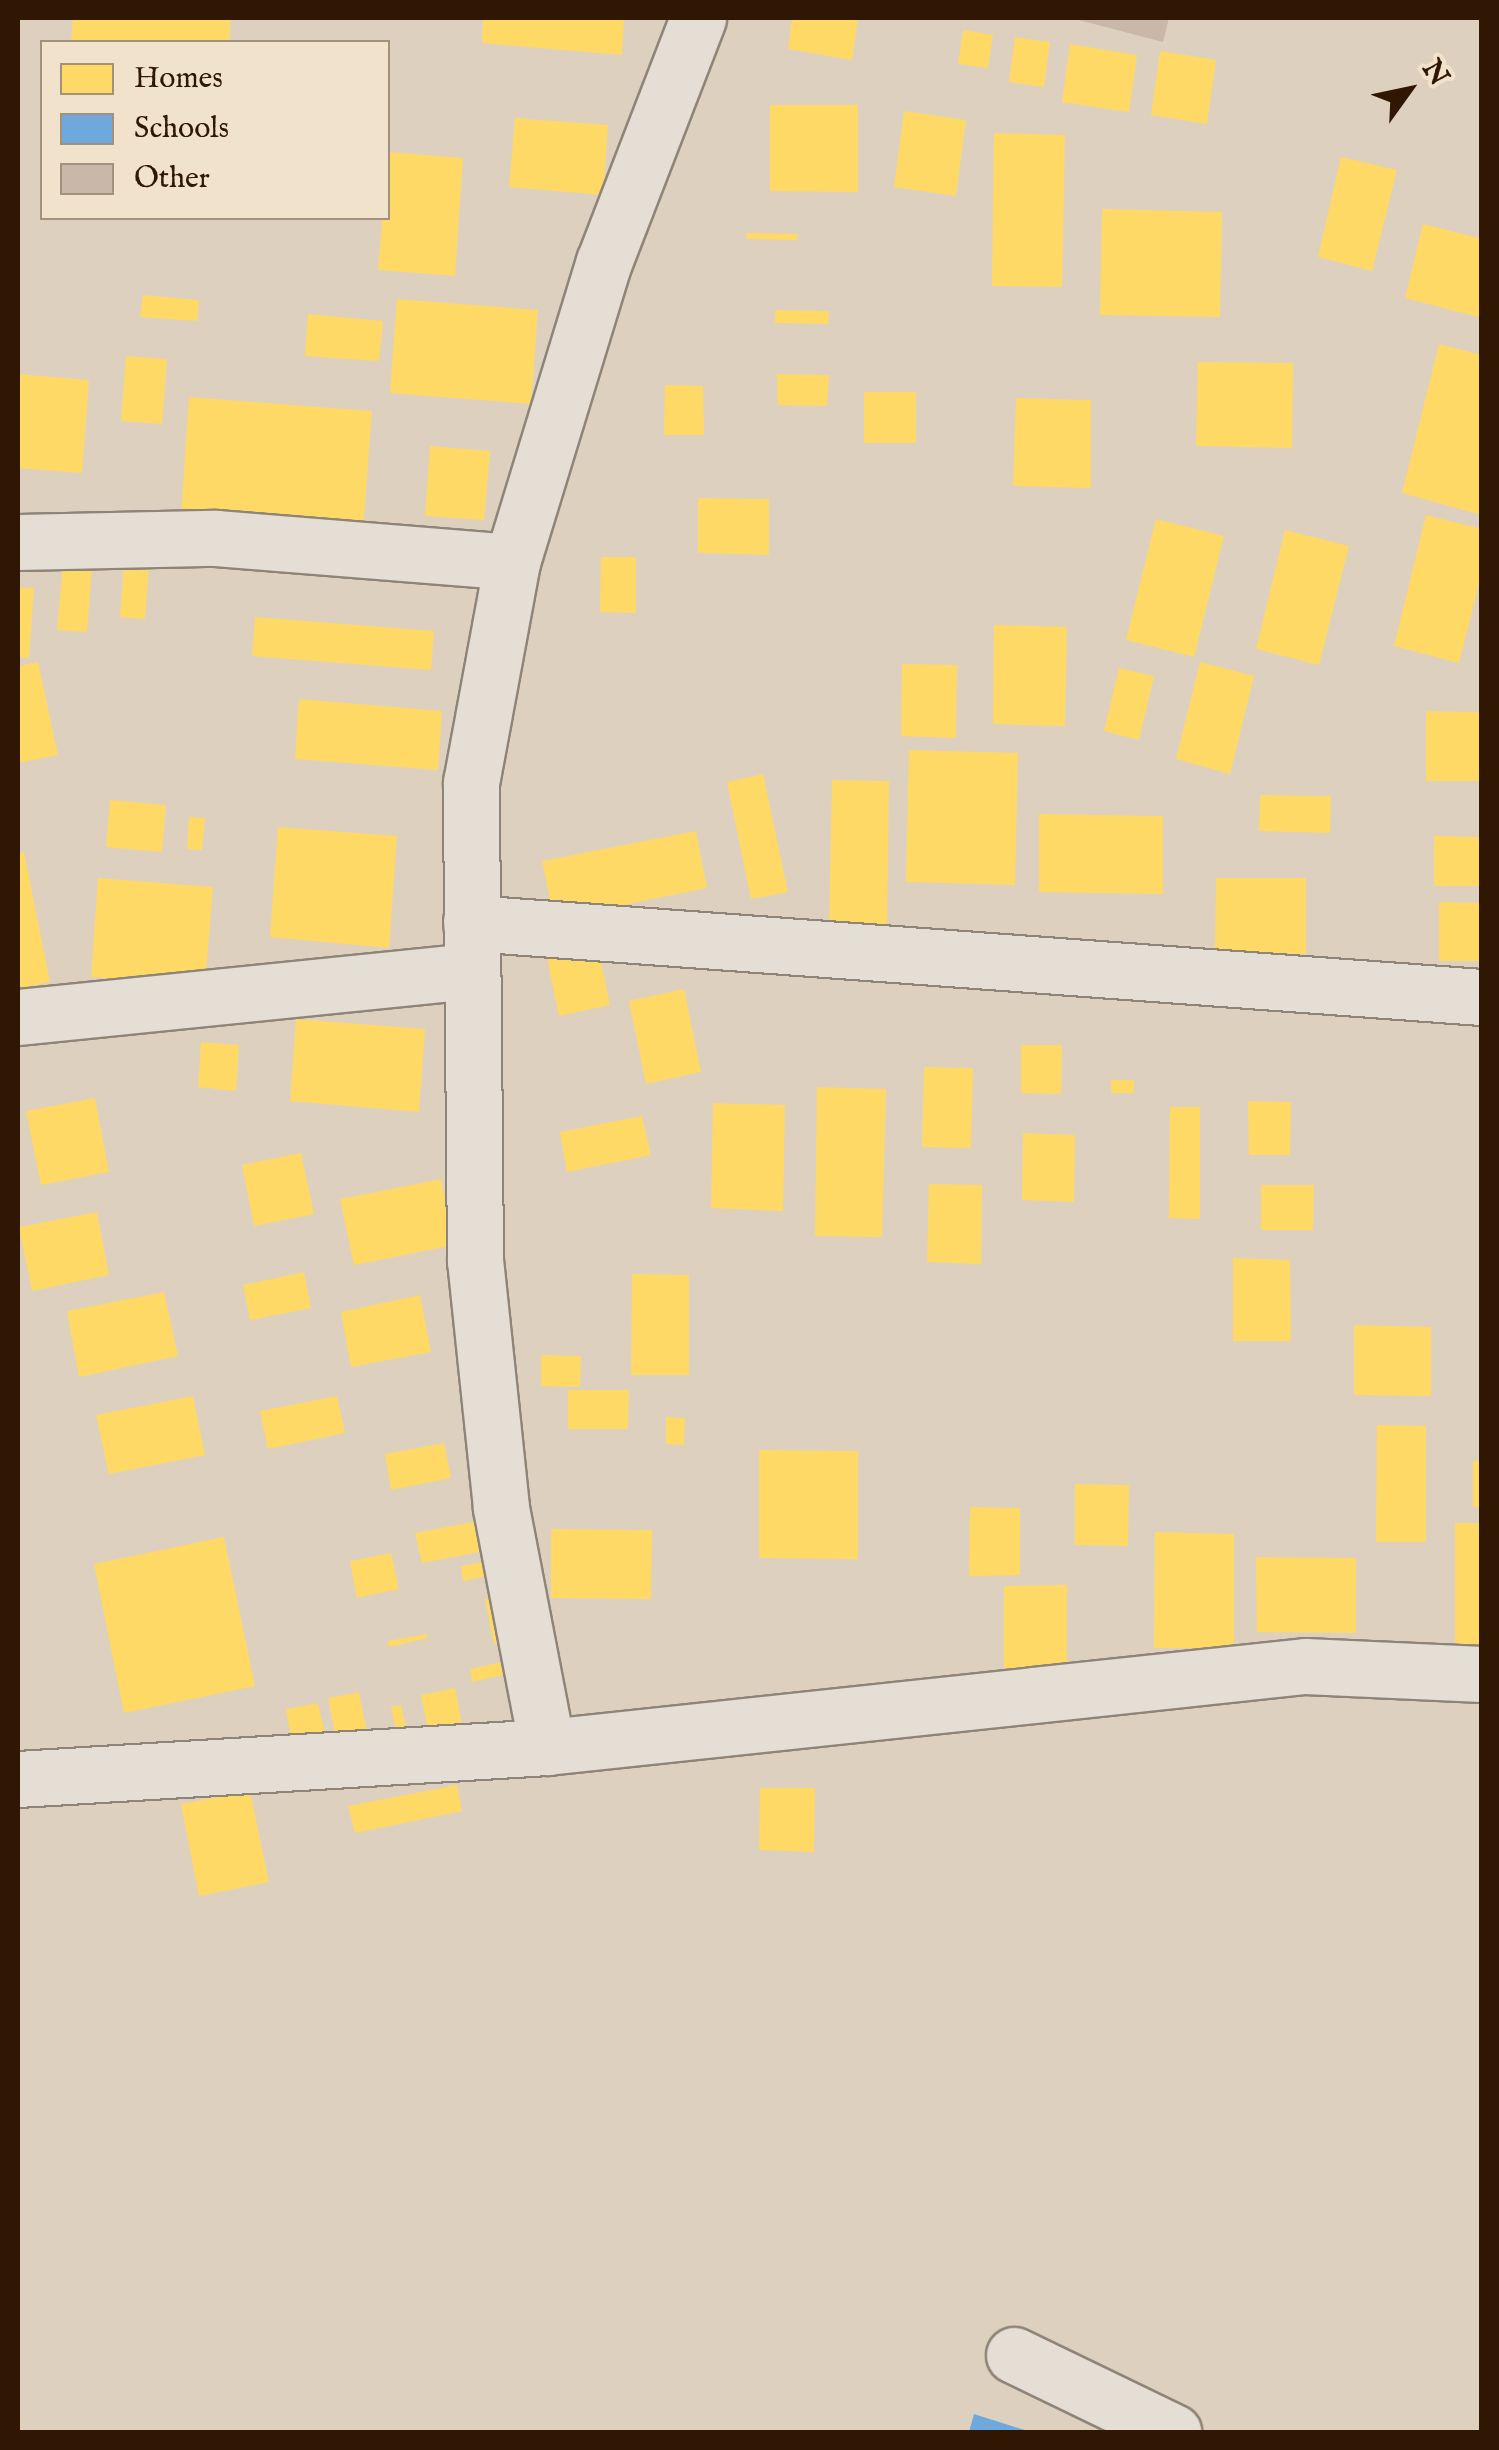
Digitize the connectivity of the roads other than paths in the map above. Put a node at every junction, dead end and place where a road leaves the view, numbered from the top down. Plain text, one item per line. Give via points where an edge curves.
1 (698, 18) edge
2 (18, 542) edge
3 (512, 562) junction
4 (471, 947) junction
5 (1482, 997) edge
6 (18, 1017) edge
7 (1482, 1674) edge
8 (548, 1748) junction
9 (18, 1779) edge
10 (1014, 2354) dead end
11 (1172, 2432) edge

1 - 3 street via 604,262
2 - 3 street via 216,538
3 - 4 street via 471,782
4 - 5 street
4 - 6 street
4 - 8 street via 476,1261 501,1507
7 - 8 street via 1306,1666
8 - 9 street
10 - 11 street

